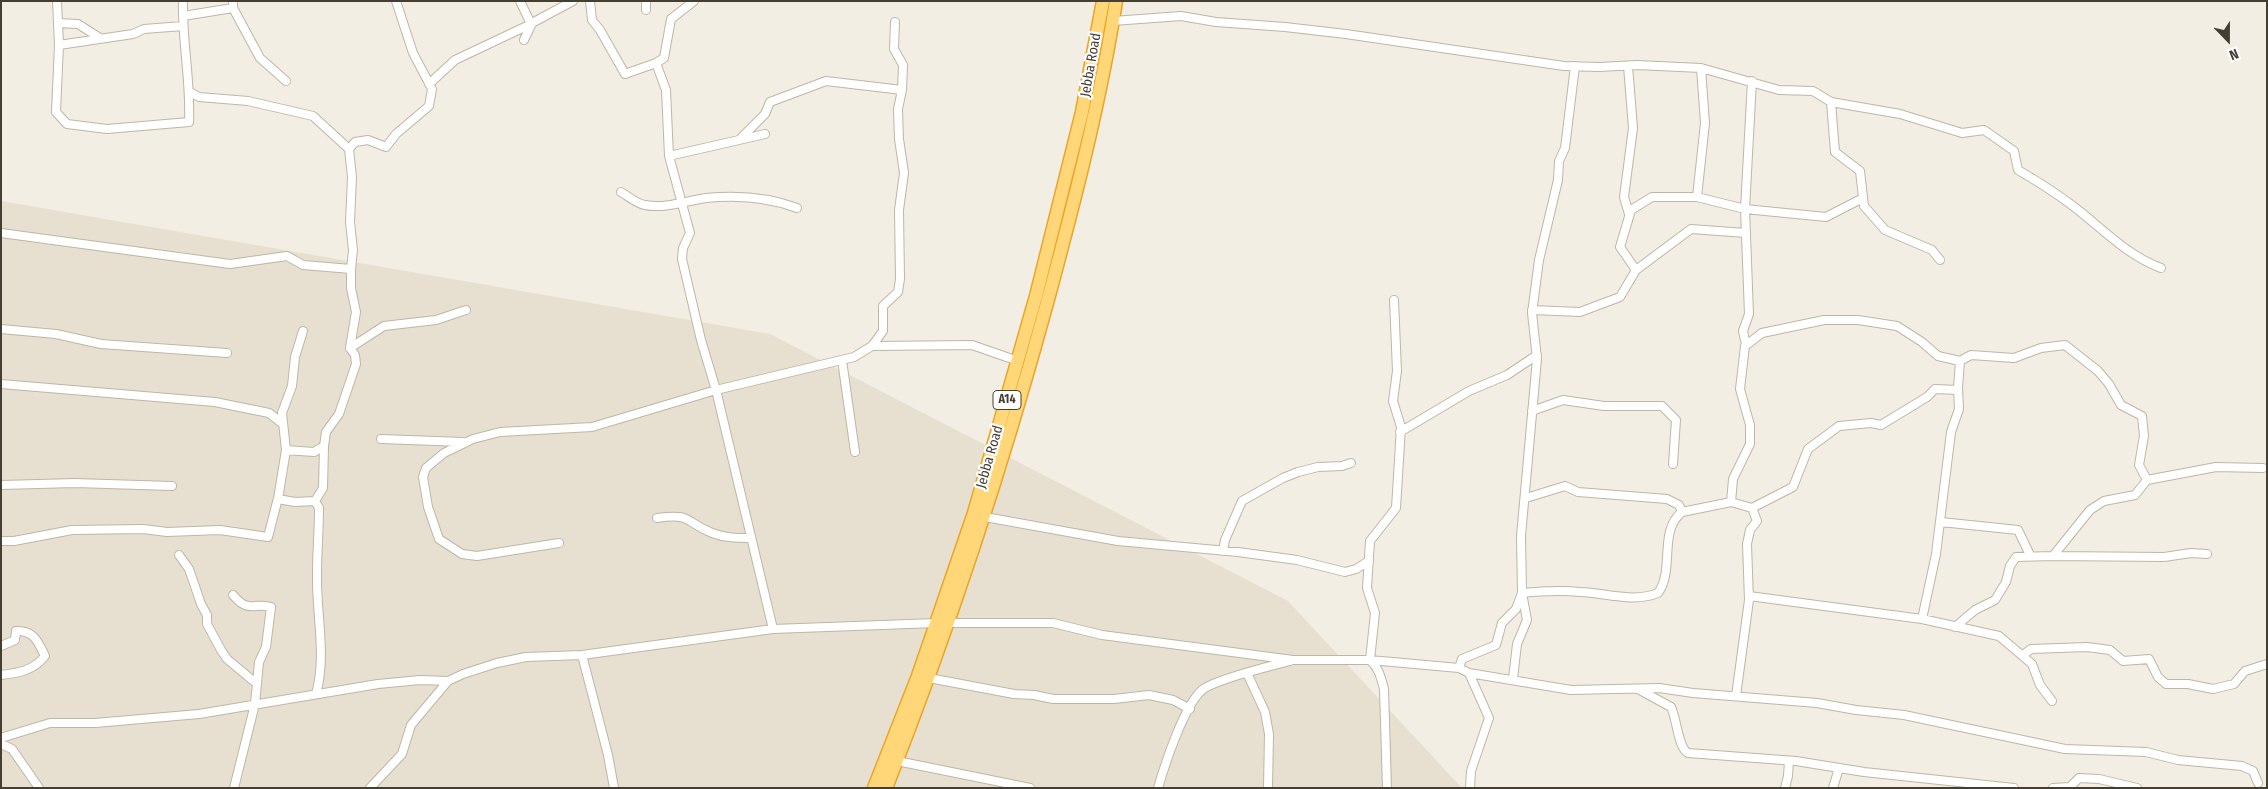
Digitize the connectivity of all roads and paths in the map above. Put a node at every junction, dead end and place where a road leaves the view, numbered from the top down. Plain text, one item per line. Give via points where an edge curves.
1 (57, 1) edge
2 (183, 1) edge
3 (396, 1) edge
4 (520, 1) edge
5 (573, 1) edge
6 (590, 1) edge
7 (646, 1) edge
8 (694, 1) edge
9 (1103, 1) edge
10 (1116, 1) edge
11 (233, 5) edge
12 (646, 10) dead end
13 (183, 16) junction
14 (1113, 21) junction
15 (895, 22) dead end
16 (58, 23) junction
17 (531, 24) junction
18 (183, 26) junction
19 (100, 38) junction
20 (524, 40) dead end
21 (59, 45) junction
22 (656, 63) junction
23 (1575, 66) junction
24 (1628, 66) junction
25 (1701, 68) junction
26 (1752, 81) junction
27 (286, 82) dead end
28 (429, 84) junction
29 (902, 90) junction
30 (190, 92) junction
31 (1831, 102) junction
32 (765, 134) dead end
33 (739, 140) junction
34 (349, 150) junction
35 (669, 156) junction
36 (621, 192) dead end
37 (1697, 197) junction
38 (1863, 198) junction
39 (683, 204) junction
40 (797, 208) dead end
41 (1744, 209) junction
42 (1629, 214) junction
43 (1, 233) edge
44 (1746, 233) junction
45 (1940, 260) dead end
46 (2161, 268) dead end
47 (351, 269) junction
48 (1636, 270) junction
49 (1394, 300) dead end
50 (466, 310) dead end
51 (1532, 310) junction
52 (1, 329) edge
53 (303, 331) dead end
54 (1746, 345) junction
55 (872, 346) junction
56 (350, 348) junction
57 (227, 353) dead end
58 (1537, 355) junction
59 (842, 360) junction
60 (1018, 361) junction
61 (1960, 361) junction
62 (1, 384) edge
63 (716, 390) junction
64 (1958, 390) junction
65 (1532, 411) junction
66 (284, 424) junction
67 (1400, 432) junction
68 (381, 439) dead end
69 (465, 442) junction
70 (324, 446) junction
71 (286, 450) junction
72 (854, 452) dead end
73 (1351, 463) dead end
74 (1673, 464) dead end
75 (2263, 468) dead end
76 (2148, 480) junction
77 (1, 485) edge
78 (172, 486) dead end
79 (278, 498) junction
80 (1526, 498) junction
81 (315, 501) junction
82 (1731, 502) junction
83 (1752, 508) junction
84 (1682, 512) junction
85 (985, 517) junction
86 (657, 518) dead end
87 (1941, 522) junction
88 (751, 538) junction
89 (1, 541) edge
90 (559, 543) dead end
91 (1223, 551) junction
92 (179, 554) dead end
93 (2207, 554) dead end
94 (2030, 555) junction
95 (2053, 556) junction
96 (1370, 561) junction
97 (1522, 593) junction
98 (233, 595) dead end
99 (1749, 596) junction
100 (1922, 619) junction
101 (942, 623) junction
102 (1955, 627) junction
103 (773, 629) junction
104 (1, 646) edge
105 (582, 655) junction
106 (2024, 655) junction
107 (1294, 660) junction
108 (1370, 660) junction
109 (2267, 664) edge
110 (1459, 668) junction
111 (1248, 673) junction
112 (1469, 673) junction
113 (1, 675) edge
114 (929, 678) junction
115 (1513, 679) junction
116 (448, 681) junction
117 (257, 684) junction
118 (1636, 688) junction
119 (316, 694) junction
120 (1736, 696) junction
121 (2052, 701) dead end
122 (255, 704) junction
123 (1190, 709) junction
124 (1, 738) edge
125 (1, 744) edge
126 (897, 761) junction
127 (1789, 761) junction
128 (1839, 768) junction
129 (2079, 778) junction
130 (2260, 785) edge
131 (39, 788) edge
132 (234, 788) edge
133 (370, 788) edge
134 (614, 788) edge
135 (874, 788) edge
136 (886, 788) edge
137 (1030, 788) edge
138 (1158, 788) edge
139 (1268, 788) edge
140 (1388, 788) edge
141 (1470, 788) edge
142 (1785, 788) edge
143 (1833, 788) edge
144 (2005, 788) edge
145 (2014, 788) edge
146 (2053, 788) edge
147 (2082, 788) edge
148 (2137, 788) edge

1 - 16 street
2 - 13 street
3 - 28 street via 413,53
4 - 17 street
5 - 17 street
6 - 22 street via 592,20 625,74
7 - 12 street
8 - 22 street via 671,19 664,58
9 - 60 highway, Jebba Road / A14 via 1082,112
10 - 14 highway
11 - 13 street
11 - 27 street via 260,58
13 - 18 street
14 - 23 street via 1181,16 1216,22 1285,26
14 - 85 highway via 1063,245
15 - 29 street via 894,49 903,65
16 - 19 street via 78,24
16 - 21 street
17 - 20 street
17 - 28 street via 455,60
18 - 19 street via 144,29 134,34
18 - 30 street
19 - 21 street
21 - 30 street via 56,112 67,124 107,129 190,122
22 - 35 street via 666,90
23 - 24 street
23 - 51 street via 1564,148 1539,260
24 - 25 street
24 - 42 street via 1633,128 1624,197
25 - 26 street
25 - 37 street via 1705,123
26 - 31 street via 1780,90 1813,92
26 - 41 street
28 - 34 street via 432,89 428,106 386,147 368,140 355,142
29 - 33 street via 826,81 770,102 765,114
29 - 55 street via 898,108 904,173 899,210 900,279 898,292 883,306 883,331
30 - 34 street via 199,97 248,101 313,116
31 - 38 street via 1835,152 1860,171
31 - 46 street via 1900,114 1962,134 1984,130 2014,151 2018,170 2074,207 2124,248
32 - 33 street
33 - 35 street
34 - 47 street via 352,176
35 - 39 street
36 - 39 street via 644,205
37 - 41 street
37 - 42 street via 1652,197
38 - 41 street via 1826,218
38 - 45 street via 1864,206 1885,230 1932,250
39 - 40 street via 706,198 742,197 776,200
39 - 63 street via 690,233 682,259
41 - 44 street
42 - 48 street via 1620,247
43 - 47 street via 230,264 287,256 303,265
44 - 48 street via 1691,228
44 - 54 street via 1749,314 1743,331
47 - 56 street via 356,312
48 - 51 street via 1620,297 1580,312
49 - 67 street via 1397,371 1393,401
50 - 56 street via 436,320 384,326
51 - 58 street
52 - 57 street via 56,334 101,344
53 - 66 street via 295,358 292,386 282,413
54 - 61 street via 1762,332 1824,320 1858,320 1897,326 1938,356
54 - 82 street via 1740,389 1750,425 1750,444 1733,479
55 - 59 street
55 - 60 street via 972,345
56 - 70 street via 356,364 339,414 326,432
58 - 65 street
58 - 67 street via 1508,375 1469,391
59 - 63 street
59 - 72 street
60 - 101 highway, Jebba Road / A14
61 - 64 street
61 - 76 street via 1971,355 2014,358 2041,348 2065,345 2098,371 2122,405 2142,416 2144,436 2139,465
62 - 66 street via 214,402 269,413
63 - 69 street via 592,427 500,432
63 - 88 street
64 - 83 street via 1936,389 1881,425 1839,426 1808,450 1793,487
64 - 87 street via 1959,409 1951,432
65 - 74 street via 1563,400 1604,406 1662,406 1676,420
65 - 80 street
66 - 71 street
67 - 96 street via 1396,508 1370,541
68 - 69 street
69 - 90 street via 426,468 423,477 428,507 439,539 462,554 477,556
70 - 71 street via 314,452
70 - 81 street via 323,488
71 - 79 street
73 - 91 street via 1298,472 1242,501
75 - 76 street via 2216,467
76 - 95 street via 2134,495 2104,501 2090,510
77 - 78 street via 75,482
79 - 81 street via 296,502
79 - 89 street via 268,537 220,530 72,530
80 - 84 street via 1565,486 1578,492 1667,498 1679,505
80 - 97 street via 1521,536
81 - 119 street via 319,508 317,575 321,646
82 - 83 street
82 - 84 street
83 - 99 street via 1757,520 1750,530 1747,544
84 - 97 street via 1670,529 1665,578 1658,594 1640,598 1551,590
85 - 91 street via 1118,541
85 - 101 highway
86 - 88 street via 688,518 724,537
87 - 94 street via 2018,530
87 - 100 street
88 - 103 street
91 - 96 street via 1297,560 1345,572
92 - 117 street via 189,569 208,615 207,624 221,650
93 - 95 street
94 - 95 street
94 - 102 street via 2016,557 1995,600 1974,610
96 - 108 street via 1367,588 1375,613
97 - 110 street via 1516,609 1502,623 1496,645 1462,659
97 - 115 street via 1527,620 1518,644
98 - 117 street via 241,604 271,607 266,647 258,662
99 - 100 street
99 - 120 street
100 - 102 street
101 - 103 street
101 - 107 street via 1053,623 1102,635
101 - 114 highway
101 - 135 highway, Jebba Road / A14
102 - 106 street via 1999,636
103 - 105 street
104 - 113 street via 15,640 16,631 25,631 34,636 44,656 39,664 20,673
105 - 116 street via 526,657 497,663
105 - 134 street
106 - 109 street via 2031,649 2052,646 2110,650 2123,661 2149,659 2158,677 2166,684 2213,689 2234,684 2245,671
106 - 121 street
107 - 108 street
107 - 111 street
108 - 110 street
108 - 140 street via 1384,689
110 - 112 street
111 - 123 street via 1202,690
111 - 139 street via 1265,712 1269,734
112 - 115 street
112 - 141 street via 1489,718 1471,771
114 - 123 street via 1054,699 1114,700 1149,695 1173,700
114 - 126 highway
115 - 118 street via 1571,690
116 - 119 street via 403,681
116 - 133 street via 411,725 402,754
117 - 122 street
118 - 120 street
118 - 127 street via 1671,707 1681,746 1688,753
119 - 122 street
120 - 130 street via 1904,715 2064,749 2146,752 2178,760 2242,766 2252,771
122 - 124 street via 162,718 50,723
122 - 132 street
123 - 138 street via 1166,759
125 - 131 street via 12,749
126 - 136 highway
126 - 137 street
127 - 128 street
127 - 142 street
128 - 143 street
128 - 144 street
129 - 146 street via 2070,787
129 - 147 street
129 - 148 street
144 - 145 street

